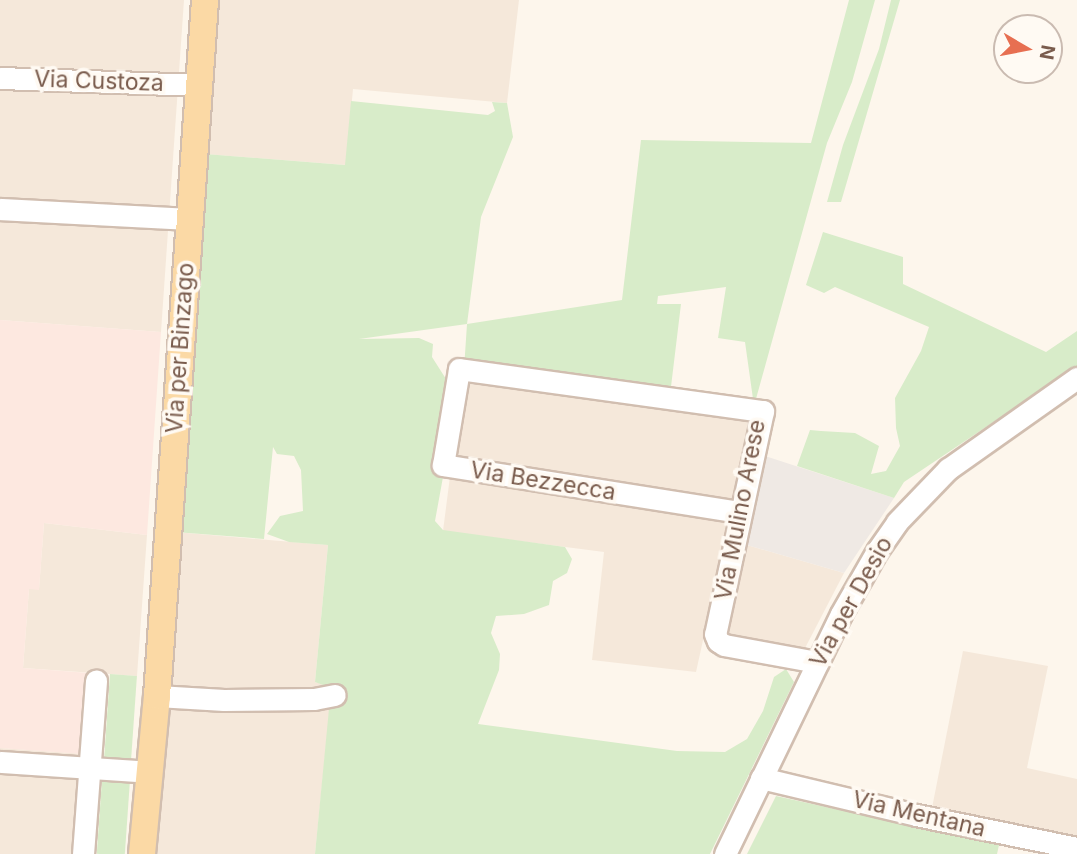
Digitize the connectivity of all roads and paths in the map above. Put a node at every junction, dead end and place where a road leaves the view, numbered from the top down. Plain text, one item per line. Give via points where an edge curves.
1 (205, 0) edge
2 (0, 78) edge
3 (199, 85) junction
4 (0, 209) edge
5 (189, 219) junction
6 (459, 369) joint
7 (1077, 378) edge
8 (739, 512) junction
9 (817, 662) junction
10 (96, 680) dead end
11 (335, 695) dead end
12 (157, 696) junction
13 (0, 762) edge
14 (89, 769) junction
15 (149, 772) junction
16 (761, 778) junction
17 (1077, 848) edge
18 (83, 854) edge
19 (142, 854) edge
20 (725, 854) edge

1 - 3 main road, Via per Binzago
2 - 3 street, Via Custoza
3 - 5 main road, Via per Binzago
4 - 5 street
5 - 12 main road, Via per Binzago
6 - 8 street, Via Bezzecca via 443,465
6 - 8 street, Via Mulino Arese via 763,411
7 - 9 street, Via per Desio via 974,449 922,494 877,551
8 - 9 street, Via Mulino Arese via 715,634 718,641
9 - 16 street, Via per Desio
10 - 14 street
11 - 12 street via 236,700
12 - 15 main road, Via per Binzago
13 - 14 street
14 - 15 street
14 - 18 street
15 - 19 main road, Via per Binzago
16 - 17 street, Via Mentana
16 - 20 street, Via per Desio

